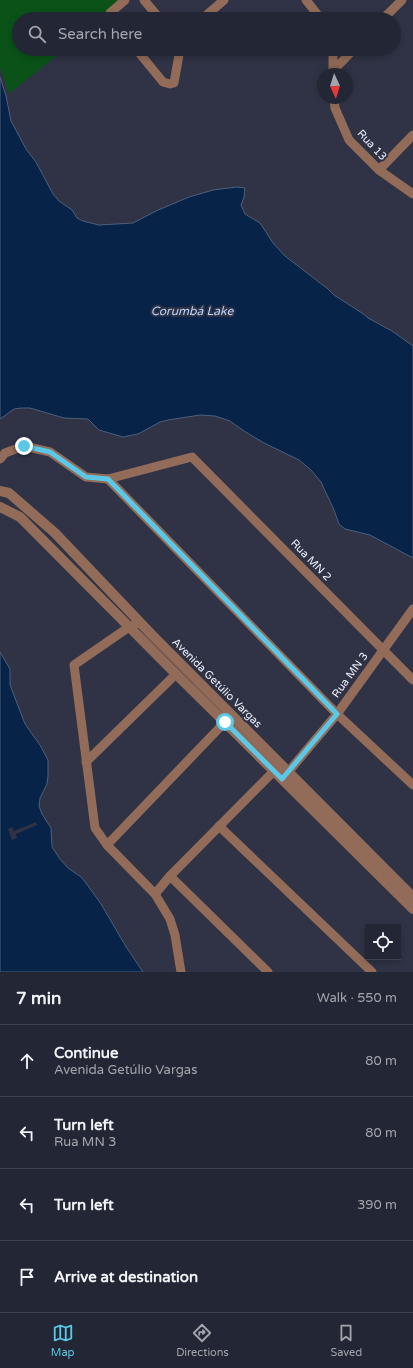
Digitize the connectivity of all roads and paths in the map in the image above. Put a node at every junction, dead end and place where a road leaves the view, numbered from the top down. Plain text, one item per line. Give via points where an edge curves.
1 (125, 0) edge
2 (144, 0) edge
3 (224, 0) edge
4 (306, 0) edge
5 (402, 0) edge
6 (110, 12) edge
7 (154, 12) edge
8 (210, 12) edge
9 (315, 12) edge
10 (390, 12) edge
11 (142, 56) edge
12 (179, 56) edge
13 (333, 56) edge
14 (348, 56) edge
15 (333, 68) edge
16 (337, 68) edge
17 (335, 104) edge
18 (413, 135) edge
19 (379, 170) junction
20 (413, 194) edge
21 (0, 459) edge
22 (108, 479) junction
23 (0, 491) edge
24 (0, 507) edge
25 (413, 609) edge
26 (140, 622) junction
27 (129, 627) junction
28 (383, 651) junction
29 (176, 674) junction
30 (413, 680) edge
31 (337, 714) junction
32 (225, 722) junction
33 (86, 762) junction
34 (274, 771) junction
35 (286, 776) junction
36 (413, 785) edge
37 (219, 826) junction
38 (107, 845) junction
39 (170, 876) junction
40 (155, 894) junction
41 (413, 897) edge
42 (413, 909) edge
43 (181, 972) edge
44 (268, 972) edge
45 (372, 972) edge

1 - 6 street
2 - 7 street
3 - 8 street
4 - 9 street
5 - 10 street
11 - 12 street via 163,82 170,84 174,83
13 - 15 street
14 - 16 street
17 - 19 street, Rua 13 via 349,140
18 - 19 street
19 - 20 street, Rua 13
21 - 22 street via 5,453 24,446 50,452 86,477
22 - 28 street, Rua MN 2 via 192,457
22 - 31 street
23 - 26 street, Avenida Getúlio Vargas via 9,493 55,533
24 - 27 street, Avenida Getúlio Vargas via 20,516
25 - 28 street, Rua MN 3
26 - 27 street
26 - 35 street, Avenida Getúlio Vargas
27 - 29 street, Avenida Getúlio Vargas
27 - 33 street via 74,665
28 - 30 street, Rua MN 2
28 - 31 street, Rua MN 3
29 - 32 street, Avenida Getúlio Vargas
29 - 33 street
31 - 35 street, Rua MN 3
31 - 36 street
32 - 34 street, Avenida Getúlio Vargas
32 - 38 street
33 - 38 street via 95,828
34 - 35 street, Avenida Getúlio Vargas
34 - 37 street
35 - 41 street, Avenida Getúlio Vargas
35 - 42 street, Avenida Getúlio Vargas
37 - 39 street
37 - 45 street
38 - 40 street
39 - 40 street
39 - 44 street
40 - 43 street via 170,919

